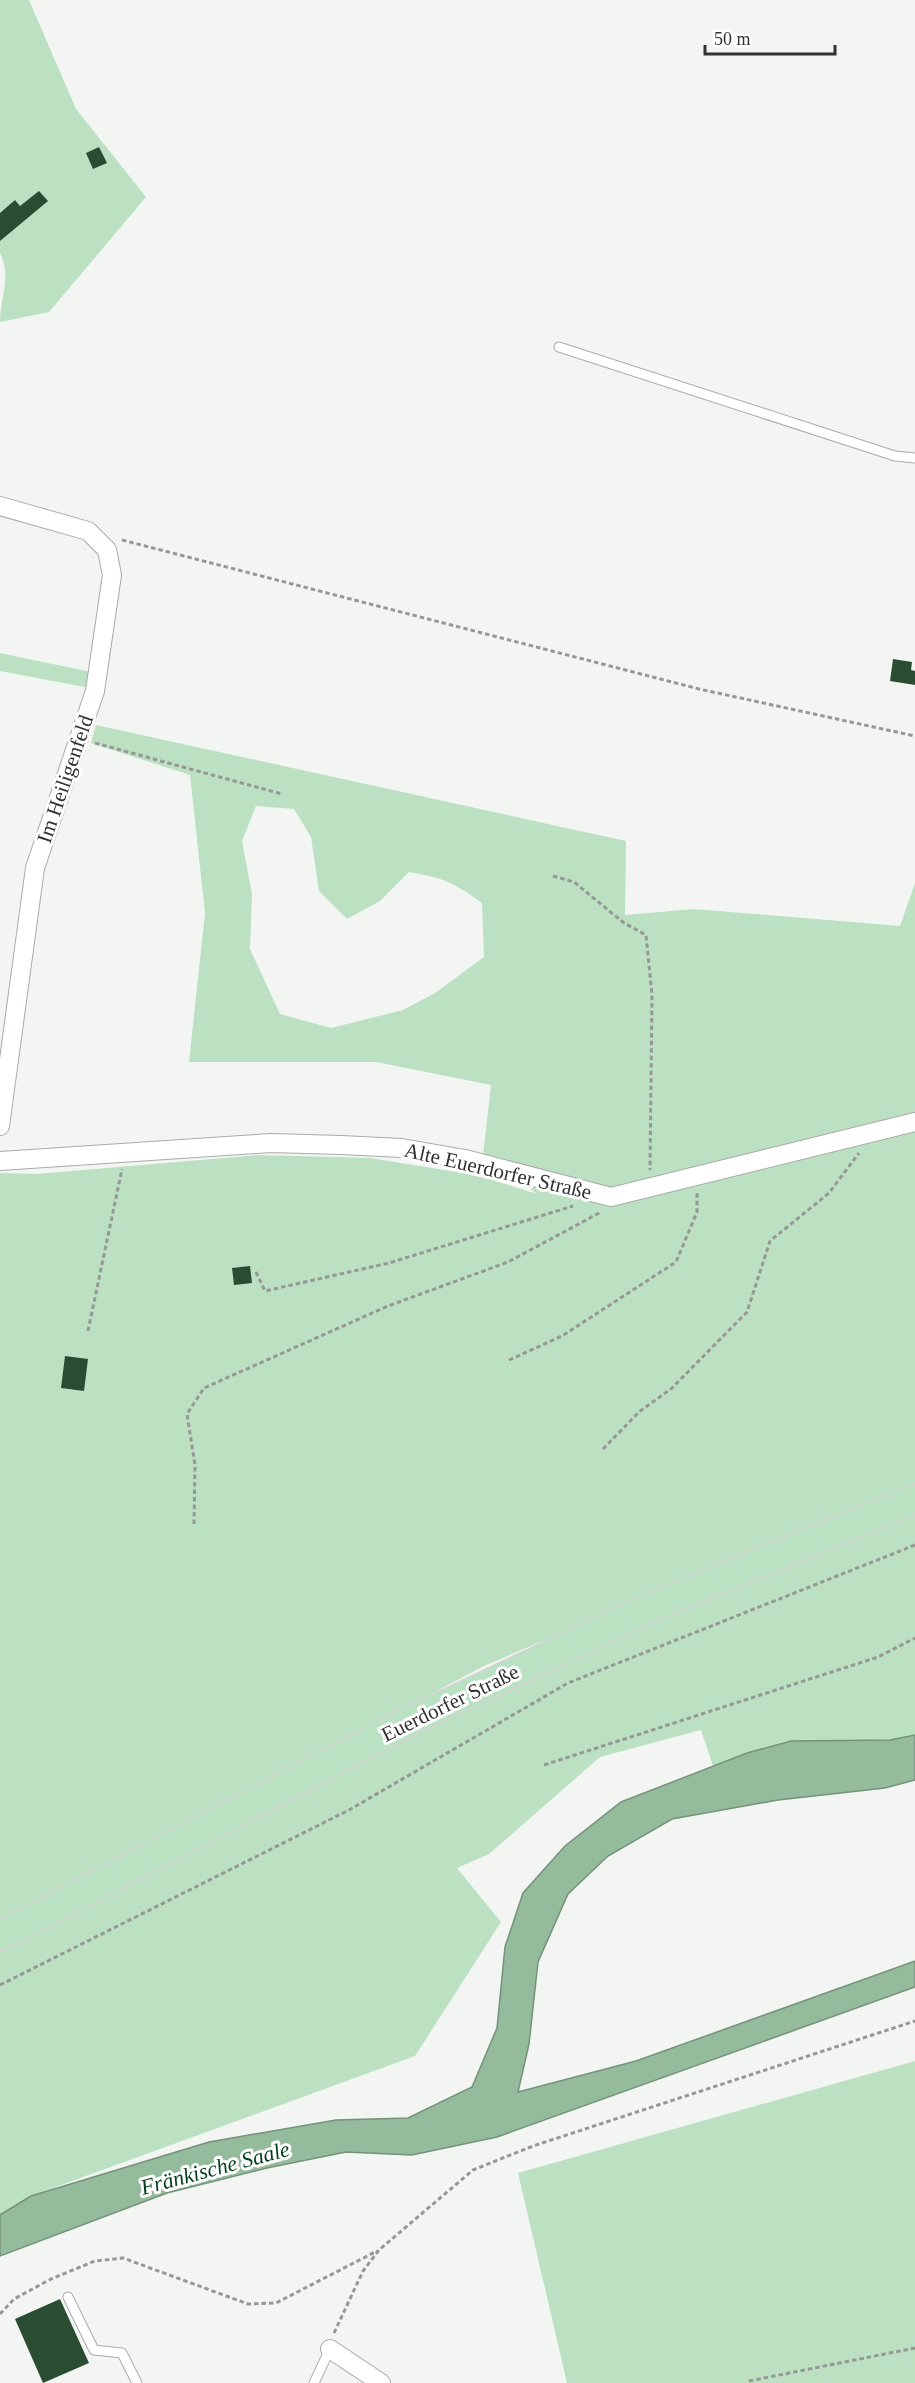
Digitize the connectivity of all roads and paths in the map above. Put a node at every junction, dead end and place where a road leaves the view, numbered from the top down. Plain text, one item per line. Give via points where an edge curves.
1 (559, 347) dead end
2 (915, 458) edge
3 (0, 506) edge
4 (121, 539) dead end
5 (915, 736) edge
6 (79, 739) junction
7 (282, 794) dead end
8 (553, 876) dead end
9 (915, 1122) edge
10 (0, 1126) edge
11 (856, 1137) junction
12 (125, 1153) junction
13 (0, 1161) edge
14 (698, 1175) junction
15 (650, 1187) junction
16 (611, 1197) junction
17 (256, 1272) dead end
18 (88, 1331) dead end
19 (508, 1360) dead end
20 (603, 1449) dead end
21 (915, 1499) edge
22 (194, 1524) dead end
23 (915, 1545) edge
24 (915, 1638) edge
25 (544, 1766) dead end
26 (0, 1936) edge
27 (0, 1985) edge
28 (915, 2021) edge
29 (379, 2250) junction
30 (68, 2297) dead end
31 (0, 2314) edge
32 (915, 2348) edge
33 (330, 2349) junction
34 (749, 2381) dead end
35 (137, 2383) edge
36 (314, 2383) edge
37 (381, 2383) edge

1 - 2 lane via 895,456
3 - 6 street, Im Heiligenfeld via 88,531 107,550 112,575 95,691
4 - 5 path via 699,689
6 - 7 path
6 - 10 street, Im Heiligenfeld via 35,868
8 - 15 path via 574,882 624,923 646,935 652,994
9 - 11 street, Alte Euerdorfer Straße
11 - 14 street, Alte Euerdorfer Straße
11 - 20 path via 859,1156 829,1193 770,1241 747,1312 672,1388 639,1412
12 - 13 street, Alte Euerdorfer Straße
12 - 16 street, Alte Euerdorfer Straße via 271,1143 402,1149 465,1159
12 - 18 path
14 - 15 street, Alte Euerdorfer Straße
14 - 19 path via 697,1212 676,1262 562,1336
15 - 16 street, Alte Euerdorfer Straße
16 - 17 path via 389,1263 265,1291
16 - 22 path via 601,1212 508,1262 388,1306 204,1388 187,1414 195,1465
21 - 26 main road, Euerdorfer Straße via 646,1610 412,1720
23 - 27 path via 568,1683 349,1810
24 - 25 path via 878,1657
28 - 29 path via 533,2146 473,2170
29 - 31 path via 276,2303 248,2304 123,2258 96,2261 51,2278 14,2299
29 - 33 path via 363,2271 336,2325
30 - 35 lane via 94,2350 122,2353
32 - 34 path
33 - 36 lane
33 - 37 street

